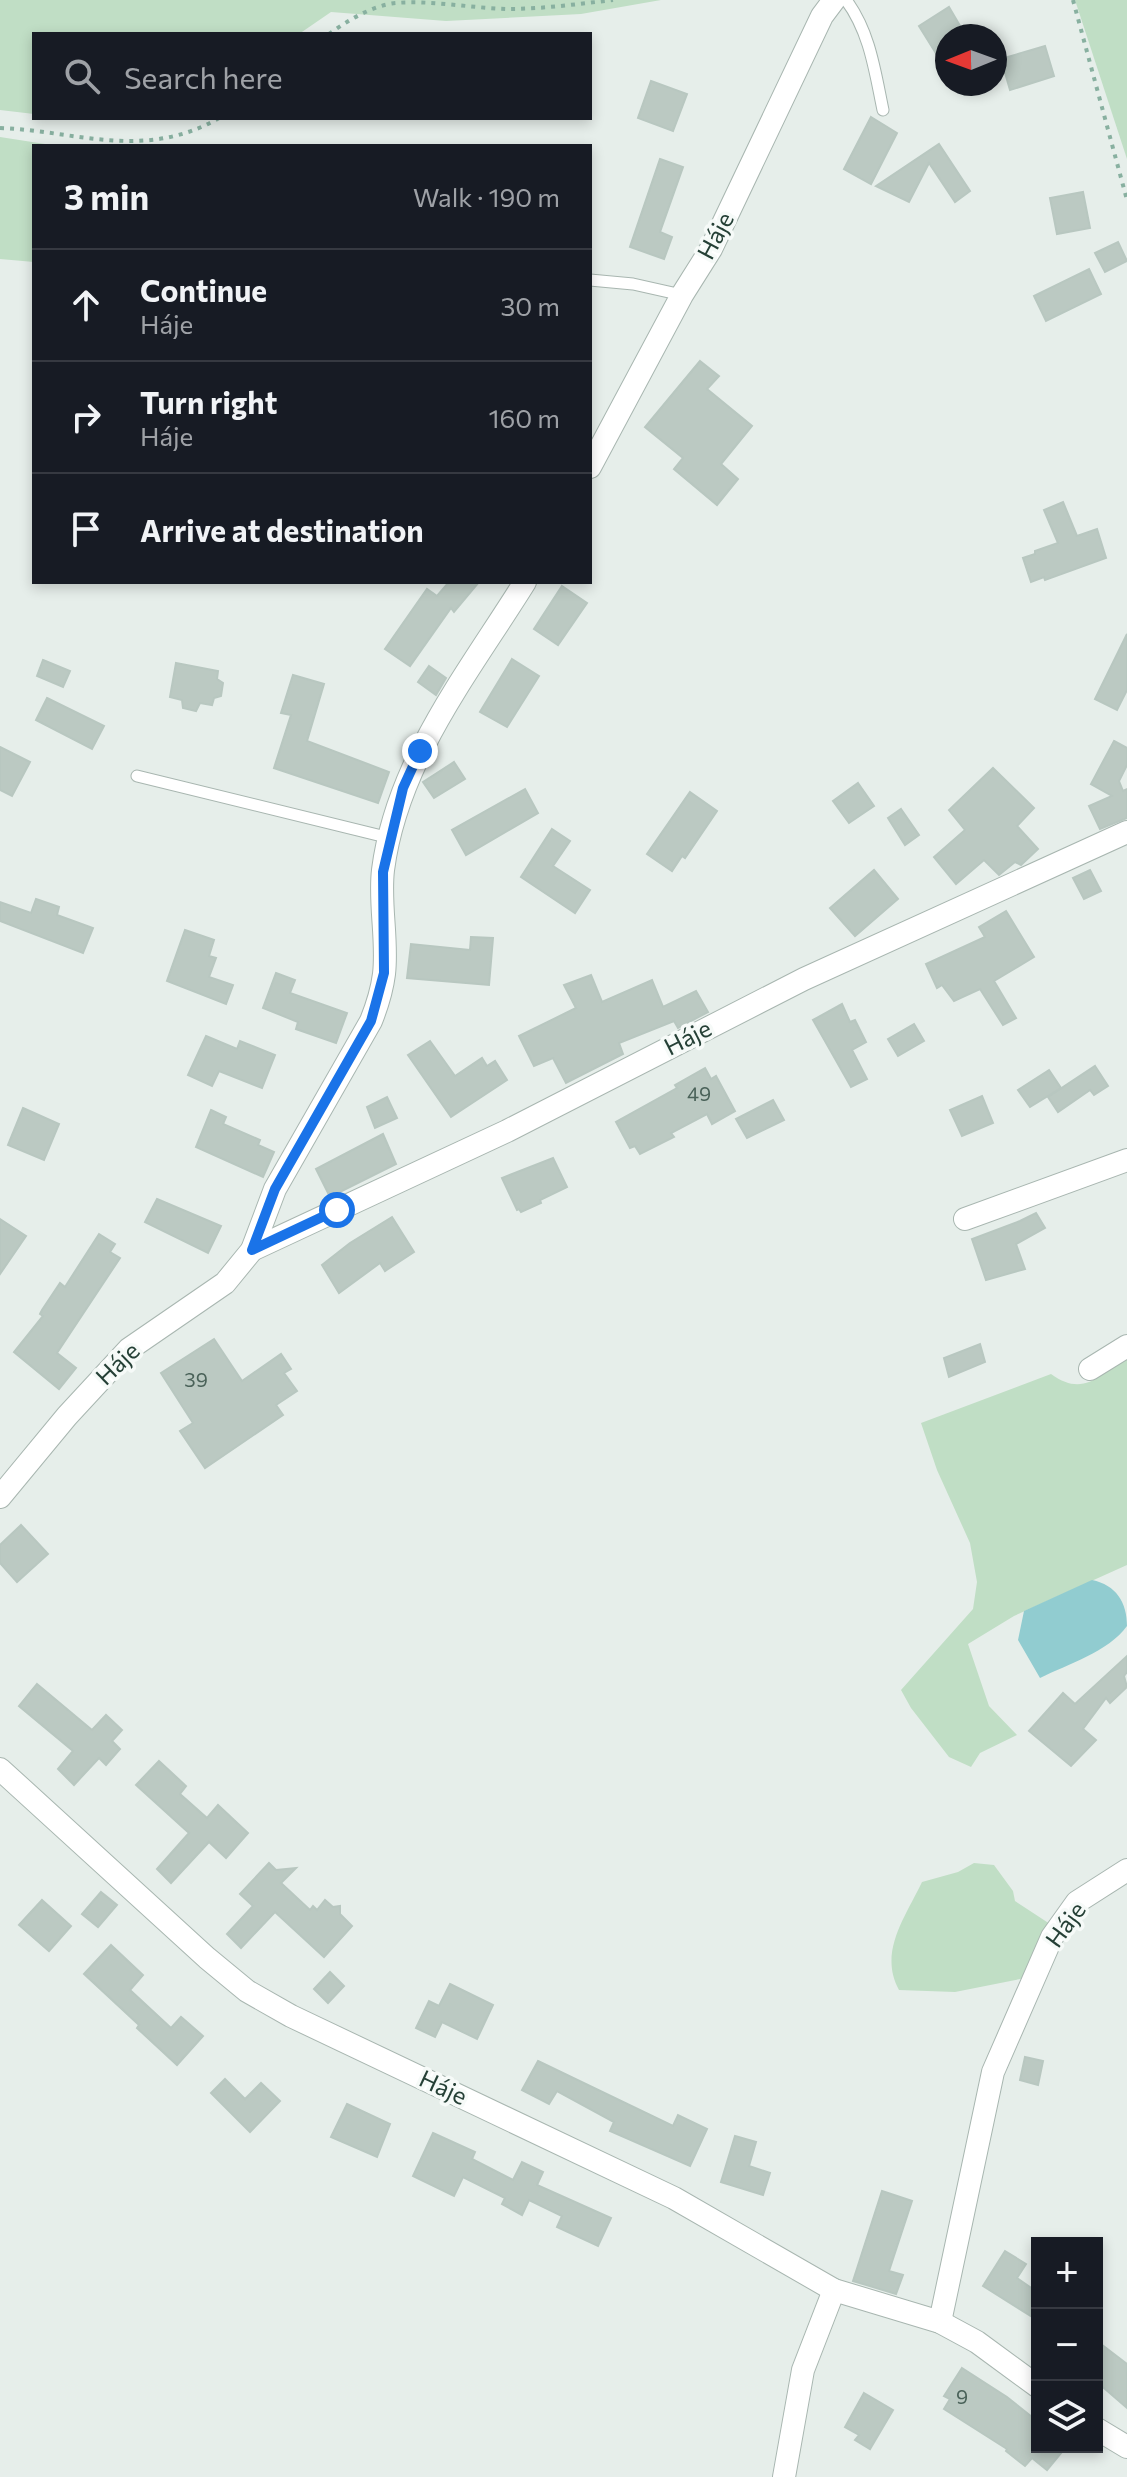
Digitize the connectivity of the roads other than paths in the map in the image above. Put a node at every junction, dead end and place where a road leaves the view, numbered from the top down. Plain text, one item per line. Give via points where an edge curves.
1 (834, 0) edge
2 (846, 0) edge
3 (883, 110) dead end
4 (592, 280) edge
5 (682, 295) junction
6 (592, 463) edge
7 (524, 584) edge
8 (137, 776) dead end
9 (1127, 832) edge
10 (390, 838) junction
11 (1127, 1160) edge
12 (965, 1219) dead end
13 (252, 1250) junction
14 (1127, 1346) edge
15 (1090, 1369) dead end
16 (0, 1497) edge
17 (0, 1769) edge
18 (1127, 1870) edge
19 (834, 2290) junction
20 (940, 2322) junction
21 (1031, 2382) edge
22 (1103, 2433) edge
23 (1127, 2447) edge
24 (784, 2477) edge

1 - 5 street, Háje via 711,249
2 - 3 lane via 871,51
4 - 5 lane
5 - 6 street, Háje
7 - 10 street, Háje via 420,751 403,788
8 - 10 lane
9 - 13 street, Háje via 804,979 507,1131
10 - 13 street, Háje via 383,872 384,973 371,1021 275,1189
11 - 12 street
13 - 16 street, Háje via 225,1283 129,1349
14 - 15 street
17 - 19 street, Háje via 247,1991 674,2198
18 - 20 street, Háje via 1077,1902 1052,1937 993,2072
19 - 20 street, Háje
19 - 24 street via 803,2370
20 - 21 street, Háje
22 - 23 street

